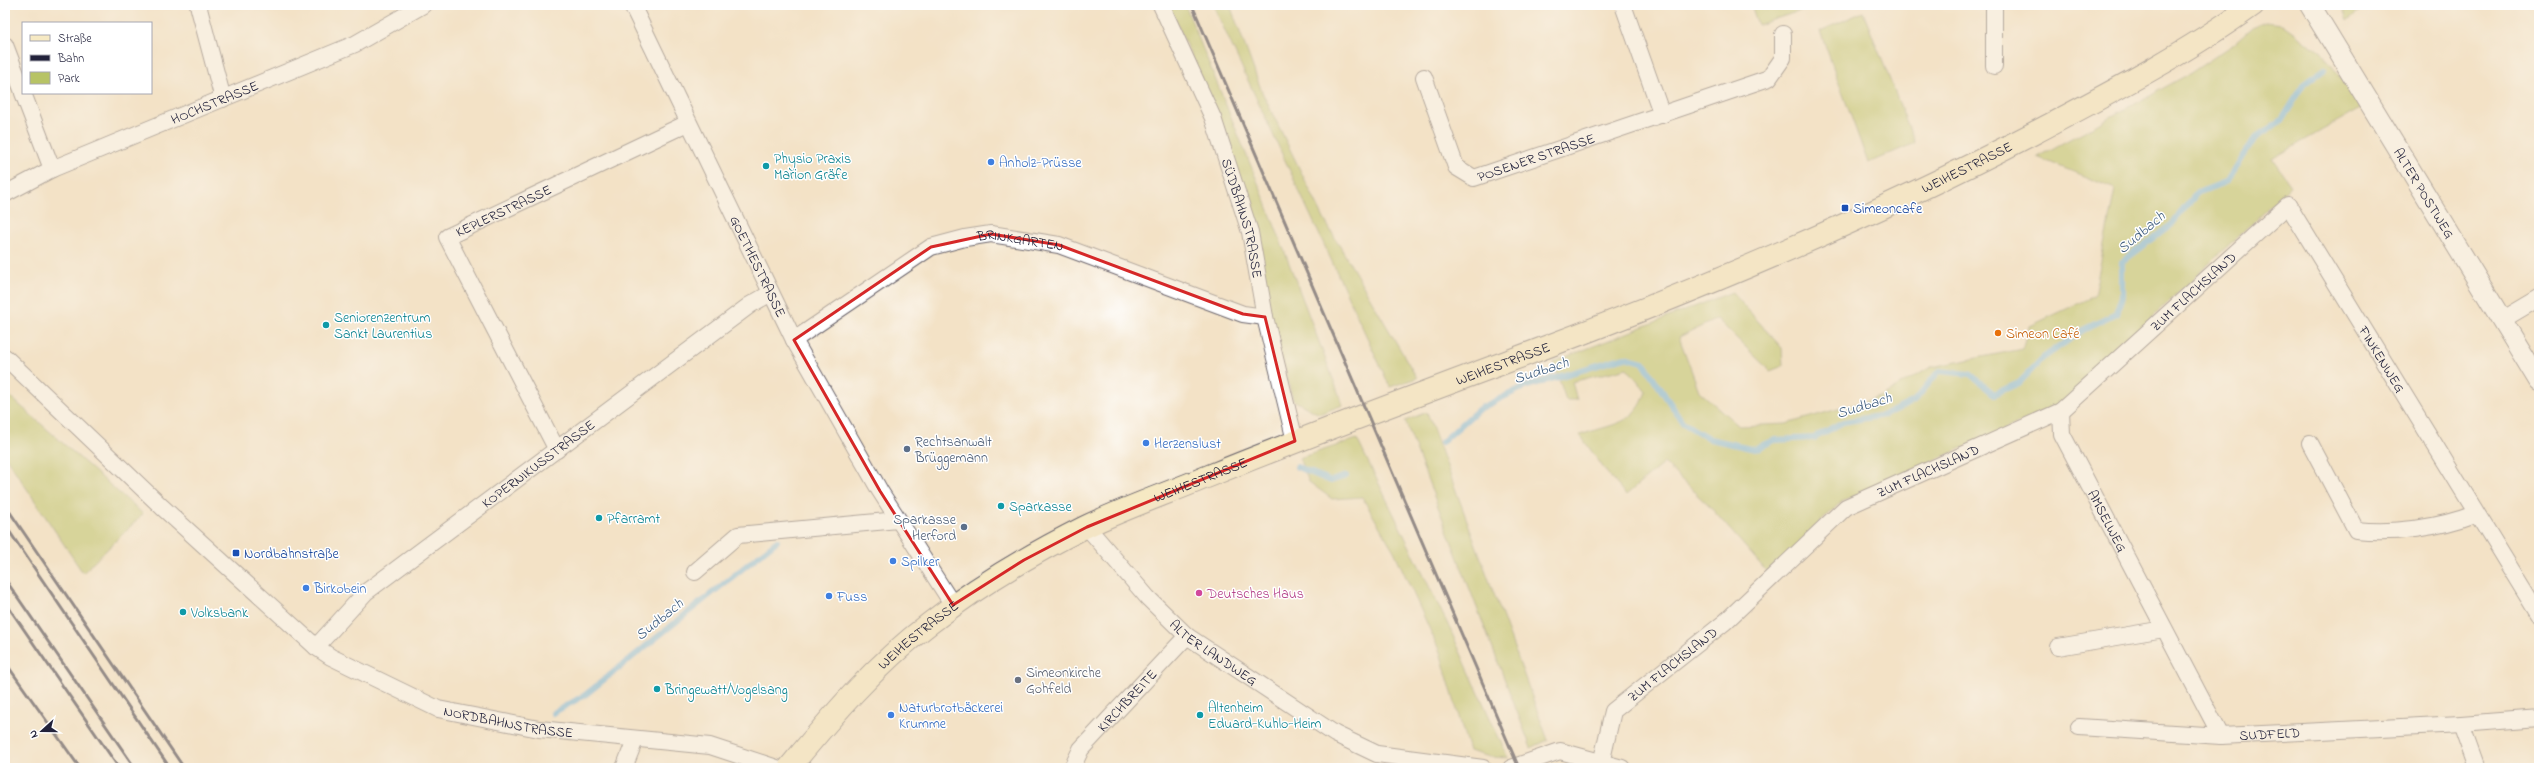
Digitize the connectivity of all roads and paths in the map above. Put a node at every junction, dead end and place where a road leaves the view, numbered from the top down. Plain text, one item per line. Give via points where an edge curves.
1 (198, 5) edge
2 (422, 5) edge
3 (632, 5) edge
4 (1161, 5) edge
5 (1623, 5) edge
6 (1994, 5) edge
7 (2253, 5) edge
8 (2310, 5) edge
9 (1783, 34) dead end
10 (5, 45) edge
11 (1994, 66) dead end
12 (1424, 77) dead end
13 (22, 90) edge
14 (23, 94) edge
15 (223, 99) junction
16 (1662, 115) junction
17 (688, 123) junction
18 (52, 169) junction
19 (5, 194) edge
20 (2288, 205) joint
21 (771, 293) junction
22 (2539, 298) edge
23 (1265, 317) junction
24 (2502, 320) junction
25 (794, 340) junction
26 (5, 357) edge
27 (2539, 381) edge
28 (2061, 411) junction
29 (1295, 441) junction
30 (2310, 443) dead end
31 (557, 450) junction
32 (2475, 514) junction
33 (898, 520) junction
34 (1087, 526) junction
35 (694, 572) dead end
36 (953, 606) junction
37 (2539, 615) edge
38 (2164, 629) junction
39 (1187, 636) junction
40 (316, 647) junction
41 (2058, 647) dead end
42 (2539, 718) edge
43 (2461, 724) junction
44 (2079, 727) dead end
45 (2220, 736) junction
46 (634, 740) junction
47 (1600, 765) edge
48 (624, 768) edge
49 (777, 768) edge
50 (789, 768) edge
51 (1072, 768) edge
52 (1483, 768) edge
53 (1511, 768) edge
54 (1622, 768) edge
55 (2477, 768) edge

1 - 15 street
2 - 15 street, HOCHSTRASSE via 355,44
3 - 17 street, GOETHESTRASSE
4 - 23 street, SÜDBAHNSTRASSE via 1213,118 1250,232
5 - 16 street
6 - 11 street
7 - 29 main road, WEIHESTRASSE via 2166,62 2105,96 1990,156 1870,214 1651,307
8 - 24 street, ALTER POSTWEG
9 - 16 street, POSENER STRASSE via 1783,58 1769,78
10 - 13 street
12 - 16 street, POSENER STRASSE via 1456,167 1474,178
14 - 18 street
15 - 18 street, HOCHSTRASSE
17 - 21 street, GOETHESTRASSE
17 - 31 street, KEPLERSTRASSE via 447,238
18 - 19 street, HOCHSTRASSE
20 - 28 street, ZUM FLACHSLAND
20 - 32 street, FINKENWEG
21 - 25 street, GOETHESTRASSE
21 - 31 street, KOPERNIKUSSTRASSE via 750,305
22 - 24 street
23 - 25 street, BRINKGARTEN via 1243,314 1059,245 991,234 931,247
23 - 29 street, SÜDBAHNSTRASSE
24 - 27 street, ALTER POSTWEG
25 - 33 street, GOETHESTRASSE
26 - 40 street, NORDBAHNSTRASSE via 162,507
28 - 38 street, AMSELWEG via 2062,434
28 - 47 street, ZUM FLACHSLAND via 1846,507 1725,622 1612,711
29 - 34 main road, WEIHESTRASSE
30 - 32 street via 2356,530 2380,532 2456,521
31 - 40 street, KOPERNIKUSSTRASSE via 366,592
32 - 37 street, FINKENWEG
33 - 35 street via 738,535
33 - 36 street, GOETHESTRASSE
34 - 36 main road, WEIHESTRASSE via 1024,560
34 - 39 street, ALTER LANDWEG via 1148,598
36 - 50 main road, WEIHESTRASSE via 880,666 839,707
38 - 41 street
38 - 45 street, AMSELWEG
39 - 51 street, KIRCHBREITE via 1082,749
39 - 52 street, ALTER LANDWEG via 1335,734 1377,754
40 - 46 street, NORDBAHNSTRASSE via 438,710 539,730
42 - 43 street, SUDFELD
43 - 45 street, SUDFELD
43 - 55 street
44 - 45 street, SUDFELD
46 - 48 street
46 - 49 street, NORDBAHNSTRASSE via 710,746
47 - 53 street via 1560,751
47 - 54 street

